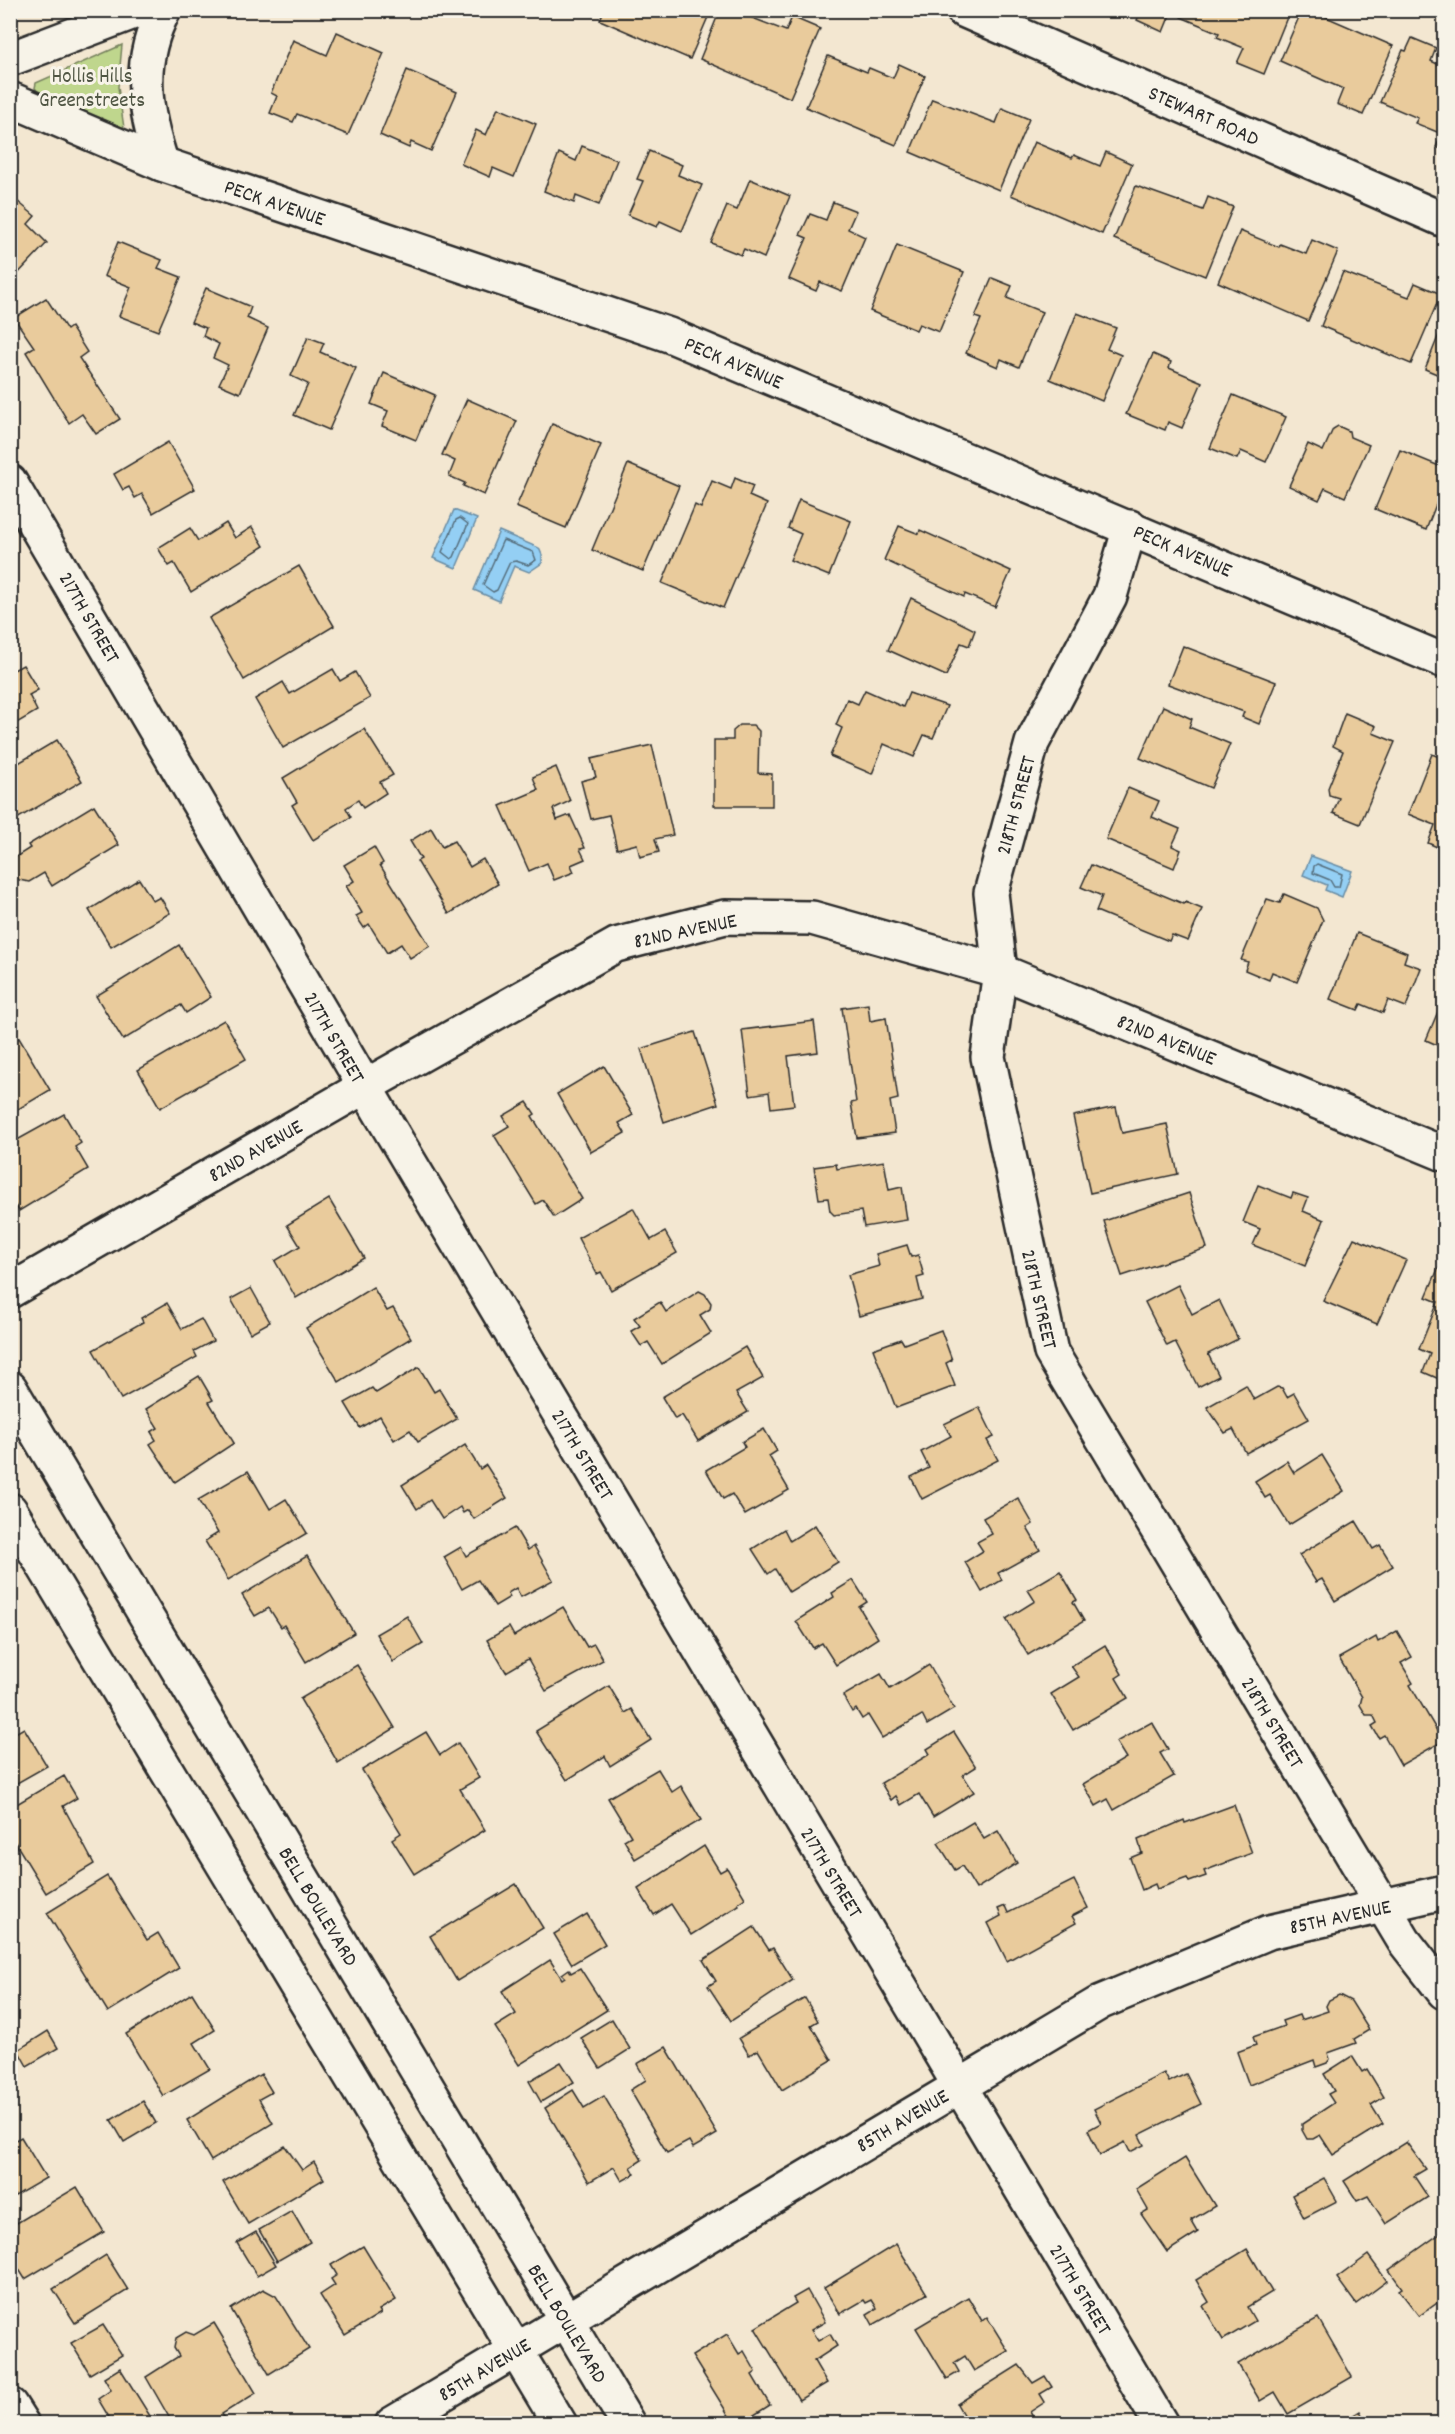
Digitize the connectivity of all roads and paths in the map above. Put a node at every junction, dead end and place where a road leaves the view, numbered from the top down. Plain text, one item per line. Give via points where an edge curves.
1 (139, 10) edge
2 (165, 10) edge
3 (963, 10) edge
4 (10, 59) edge
5 (10, 99) edge
6 (162, 164) junction
7 (1444, 220) edge
8 (10, 482) edge
9 (1130, 527) junction
10 (1444, 661) edge
11 (1000, 971) junction
12 (364, 1086) junction
13 (1444, 1154) edge
14 (10, 1292) edge
15 (10, 1388) edge
16 (10, 1510) edge
17 (1444, 1892) edge
18 (1384, 1907) junction
19 (1444, 1992) edge
20 (959, 2085) junction
21 (566, 2320) junction
22 (516, 2349) junction
23 (10, 2405) edge
24 (22, 2424) edge
25 (392, 2424) edge
26 (560, 2424) edge
27 (628, 2424) edge
28 (1161, 2424) edge

1 - 4 street
2 - 6 street via 156,26 144,70 148,123
3 - 7 street, STEWART ROAD
5 - 6 street, PECK AVENUE
6 - 9 street, PECK AVENUE via 669,335
8 - 12 street, 217TH STREET
9 - 10 street, PECK AVENUE
9 - 11 street, 218TH STREET via 1110,596 1032,742 991,893
11 - 12 street, 82ND AVENUE via 812,918 725,917 616,945
11 - 13 street, 82ND AVENUE
11 - 18 street, 218TH STREET via 988,1057 1051,1352
12 - 14 street, 82ND AVENUE
12 - 20 street, 217TH STREET
15 - 21 street, BELL BOULEVARD
16 - 22 street
17 - 18 street, 85TH AVENUE
18 - 19 street, 218TH STREET via 1404,1941
18 - 20 street, 85TH AVENUE via 1269,1932 1175,1971 1101,2002
20 - 21 street, 85TH AVENUE
20 - 28 street, 217TH STREET
21 - 22 street, 85TH AVENUE
21 - 27 street, BELL BOULEVARD
22 - 25 street, 85TH AVENUE
22 - 26 street
23 - 24 street

